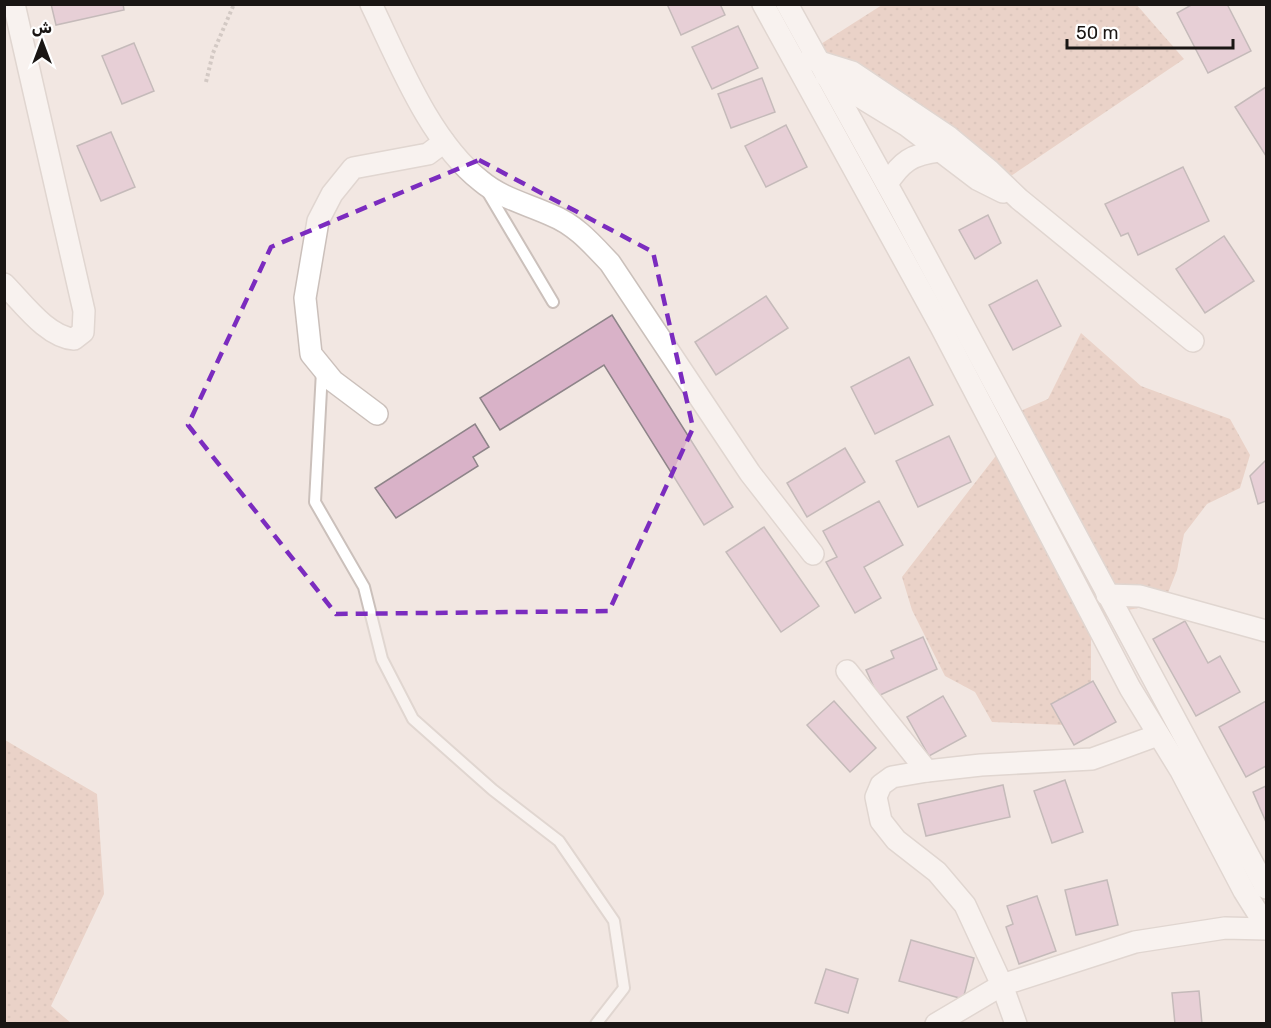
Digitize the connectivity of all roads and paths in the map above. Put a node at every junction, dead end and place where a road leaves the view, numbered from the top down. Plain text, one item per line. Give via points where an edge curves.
1 (14, 4) edge
2 (234, 4) edge
3 (371, 4) edge
4 (763, 4) edge
5 (787, 4) edge
6 (809, 66) junction
7 (206, 82) dead end
8 (444, 142) junction
9 (939, 151) junction
10 (482, 183) junction
11 (887, 184) junction
12 (1019, 200) junction
13 (4, 284) edge
14 (553, 302) dead end
15 (1193, 341) dead end
16 (322, 368) junction
17 (377, 414) dead end
18 (813, 554) dead end
19 (1107, 595) junction
20 (1266, 631) edge
21 (847, 670) dead end
22 (1152, 676) junction
23 (1130, 688) junction
24 (1158, 735) junction
25 (927, 771) junction
26 (1266, 888) edge
27 (1266, 927) edge
28 (1002, 985) junction
29 (596, 1023) edge
30 (936, 1023) edge
31 (1016, 1023) edge

1 - 13 street via 84,311 83,332 74,339 64,339
2 - 7 path via 213,52
3 - 8 street via 435,132
4 - 6 street
5 - 6 street
6 - 9 street via 906,125
6 - 11 street
6 - 12 street via 852,72 915,113 989,170
6 - 23 street
8 - 10 street
8 - 16 street via 428,154 353,168 332,194 318,220 305,298 311,354
9 - 11 street via 912,155 902,162
9 - 12 street via 976,179
10 - 14 lane
10 - 18 street via 584,234 610,263 750,473
11 - 19 street
12 - 15 street
16 - 17 street
16 - 29 lane via 315,502 364,587 382,659 413,719 493,790 559,841 614,921 624,988
19 - 20 street via 1140,596
19 - 22 street
21 - 25 street
22 - 23 street
22 - 26 street
23 - 24 street
24 - 25 street via 1092,759
24 - 27 street
25 - 28 street via 892,777 881,785 876,797 878,814 896,840 937,872 965,905
27 - 28 street via 1226,928 1135,942
28 - 30 street
28 - 31 street

